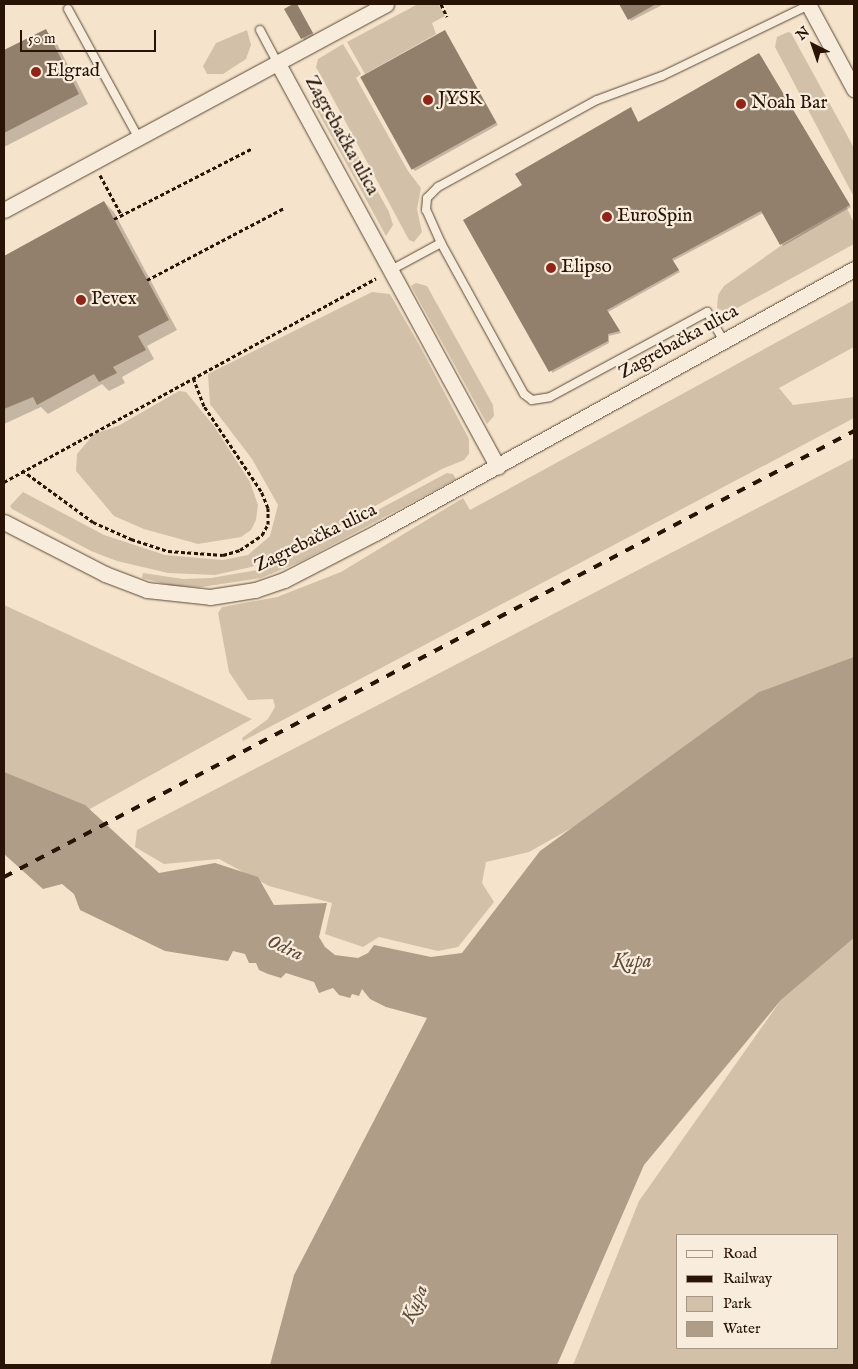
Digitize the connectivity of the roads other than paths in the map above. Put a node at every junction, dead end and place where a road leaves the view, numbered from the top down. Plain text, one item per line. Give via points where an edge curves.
1 (386, 4) edge
2 (810, 4) edge
3 (68, 9) dead end
4 (260, 30) dead end
5 (277, 62) junction
6 (854, 89) edge
7 (138, 137) junction
8 (4, 210) edge
9 (441, 243) junction
10 (854, 269) edge
11 (390, 270) junction
12 (724, 341) junction
13 (498, 467) junction
14 (4, 522) edge

1 - 5 street
2 - 6 street
2 - 9 lane via 662,76 604,97 438,187 427,198 426,210
3 - 7 lane
4 - 5 lane
5 - 7 street
5 - 11 street, Zagrebačka ulica
7 - 8 street
9 - 11 lane
9 - 12 lane via 524,394 532,400 550,397 707,312
10 - 12 street, Zagrebačka ulica
11 - 13 street, Zagrebačka ulica
12 - 13 street, Zagrebačka ulica
13 - 14 street, Zagrebačka ulica via 284,580 255,590 210,597 180,595 131,585

